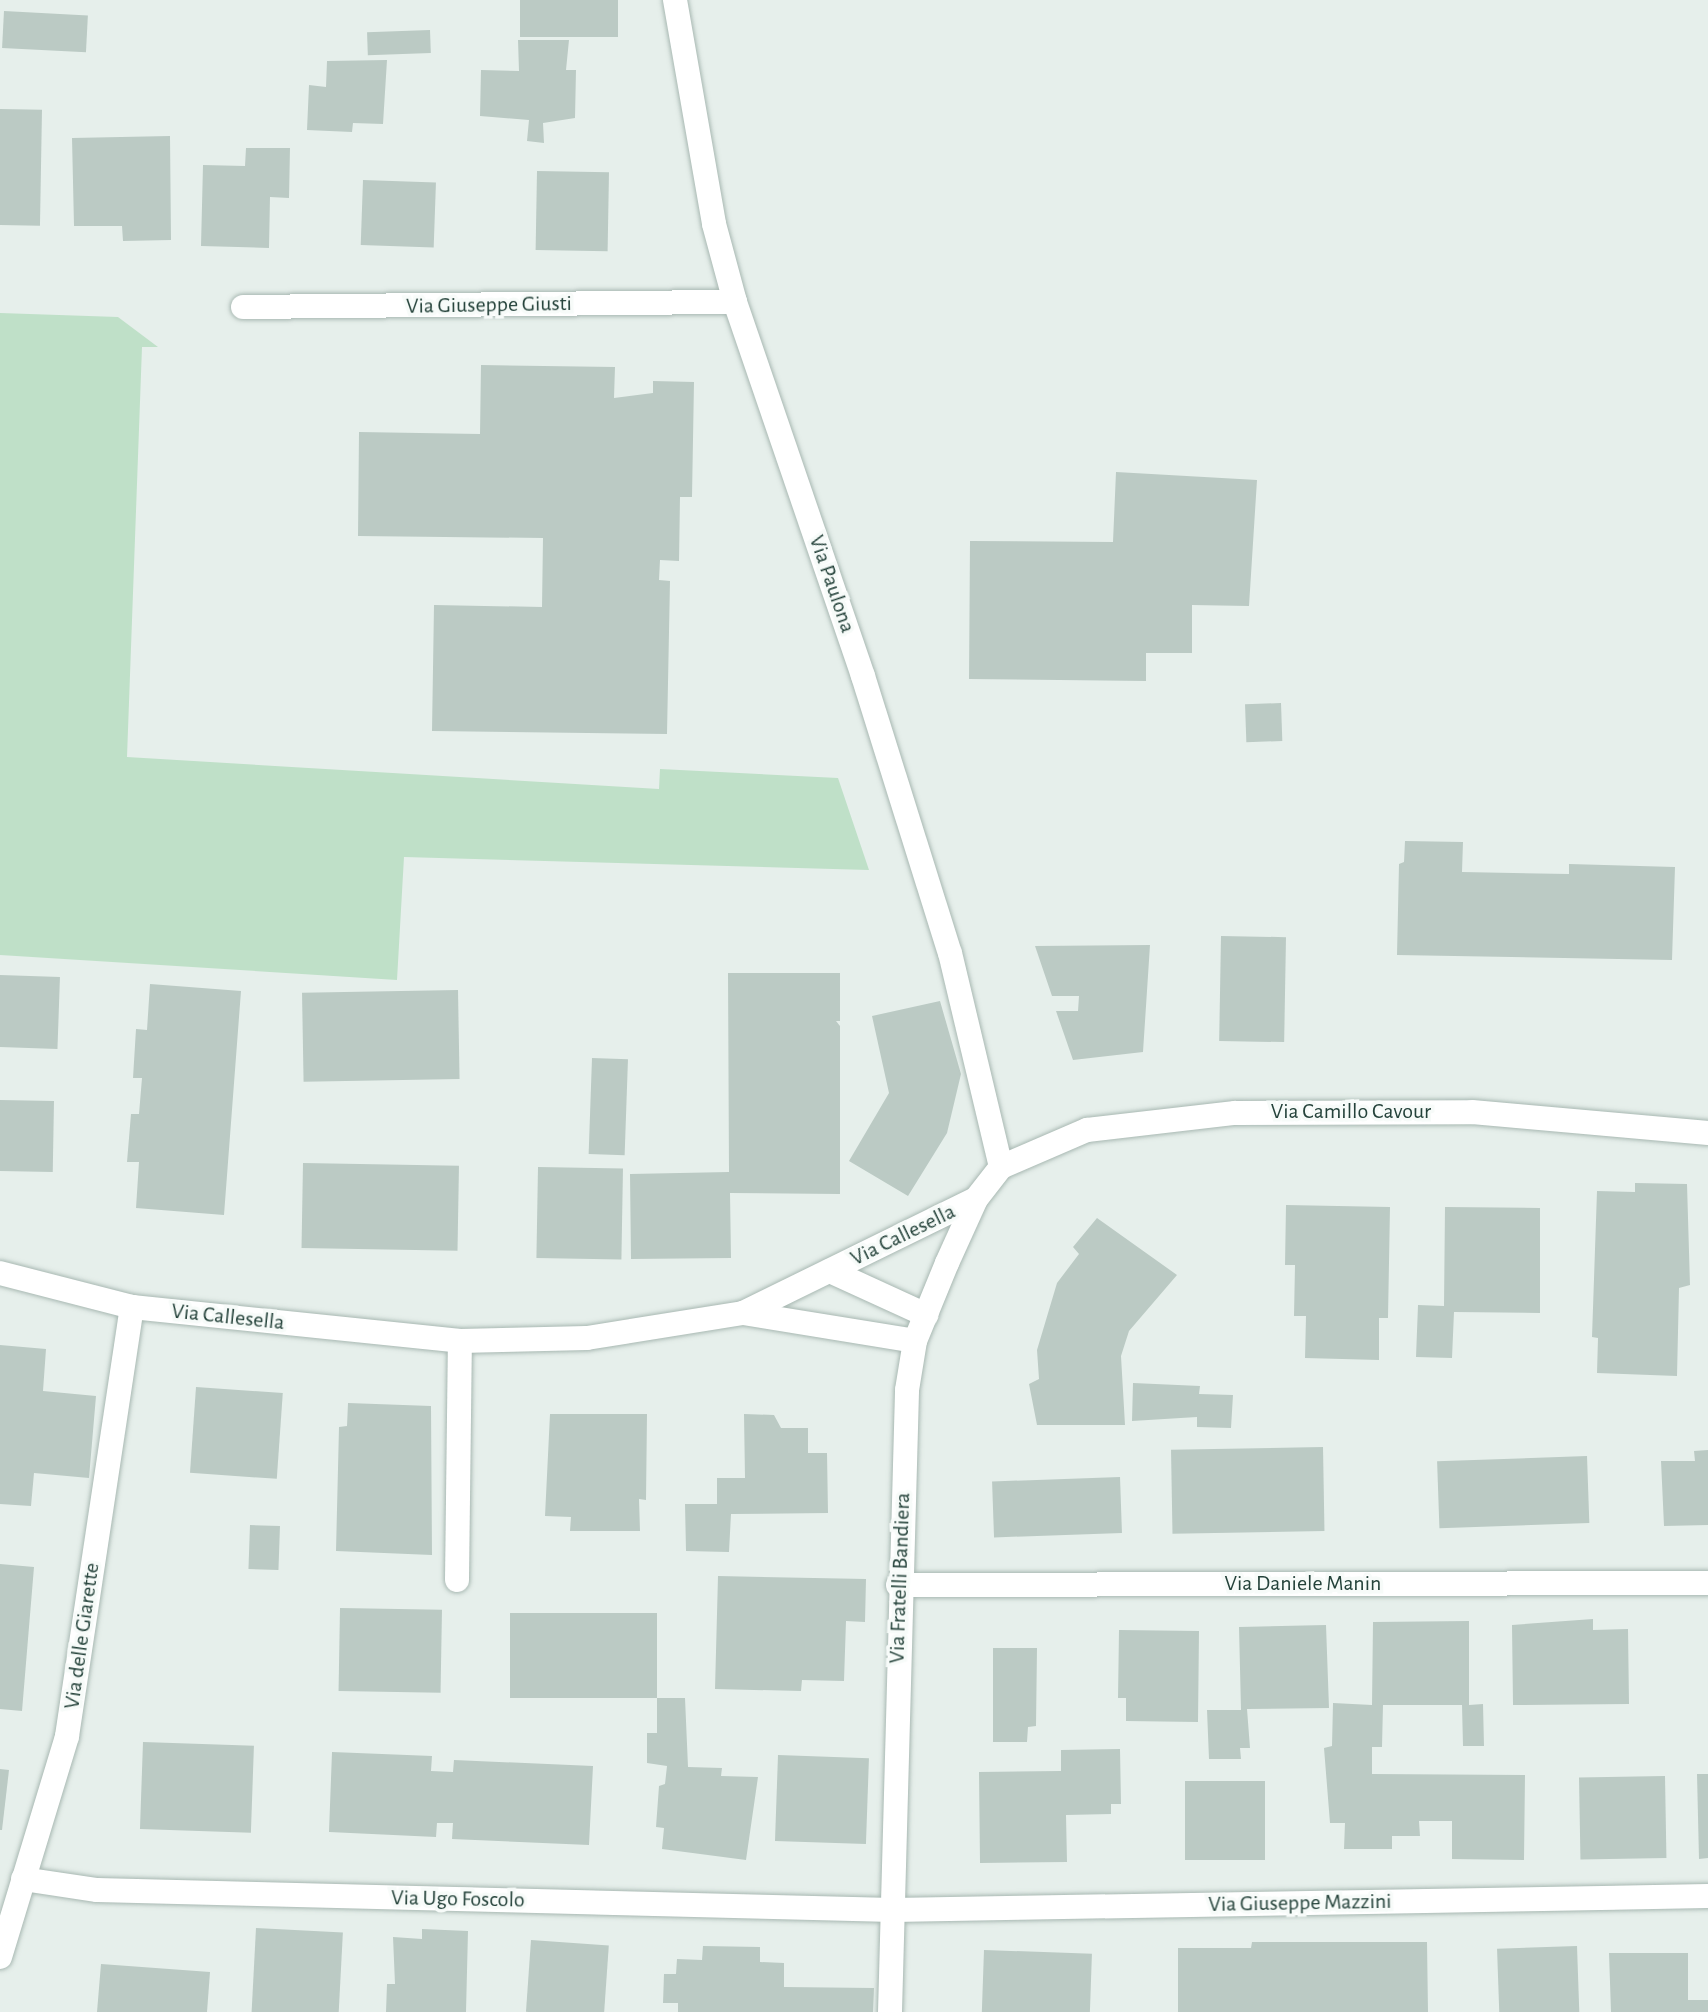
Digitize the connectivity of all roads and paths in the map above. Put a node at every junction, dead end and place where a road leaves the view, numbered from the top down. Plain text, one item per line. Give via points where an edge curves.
1 (675, 0) edge
2 (735, 302) junction
3 (243, 307) dead end
4 (1708, 1133) edge
5 (1001, 1167) junction
6 (976, 1199) junction
7 (830, 1271) junction
8 (0, 1273) edge
9 (132, 1307) junction
10 (743, 1313) junction
11 (926, 1315) junction
12 (460, 1341) junction
13 (915, 1341) junction
14 (457, 1580) dead end
15 (1708, 1583) edge
16 (898, 1585) junction
17 (23, 1879) junction
18 (1708, 1896) edge
19 (893, 1910) junction
20 (0, 1957) edge
21 (890, 2012) edge

1 - 2 street, Via Paulona via 714,224
2 - 3 street, Via Giuseppe Giusti
2 - 5 street, Via Paulona via 863,676 945,938
4 - 5 street, Via Camillo Cavour via 1472,1112 1235,1113 1087,1130
5 - 6 street, Via Fratelli Bandiera
6 - 7 street, Via Callesella
6 - 11 street, Via Fratelli Bandiera
7 - 10 street, Via Callesella
7 - 11 street, Via Callesella
8 - 9 street, Via Callesella
9 - 12 street, Via Callesella
9 - 17 street, Via delle Giarette via 77,1684 67,1736
10 - 12 street, Via Callesella via 587,1338
10 - 13 street, Via Callesella
11 - 13 street, Via Fratelli Bandiera
12 - 14 street
13 - 16 street, Via Fratelli Bandiera via 907,1390
15 - 16 street, Via Daniele Manin
16 - 19 street, Via Fratelli Bandiera
17 - 19 street, Via Ugo Foscolo via 97,1890
17 - 20 street, Via delle Giarette
18 - 19 street, Via Giuseppe Mazzini
19 - 21 street, Via Fratelli Bandiera

